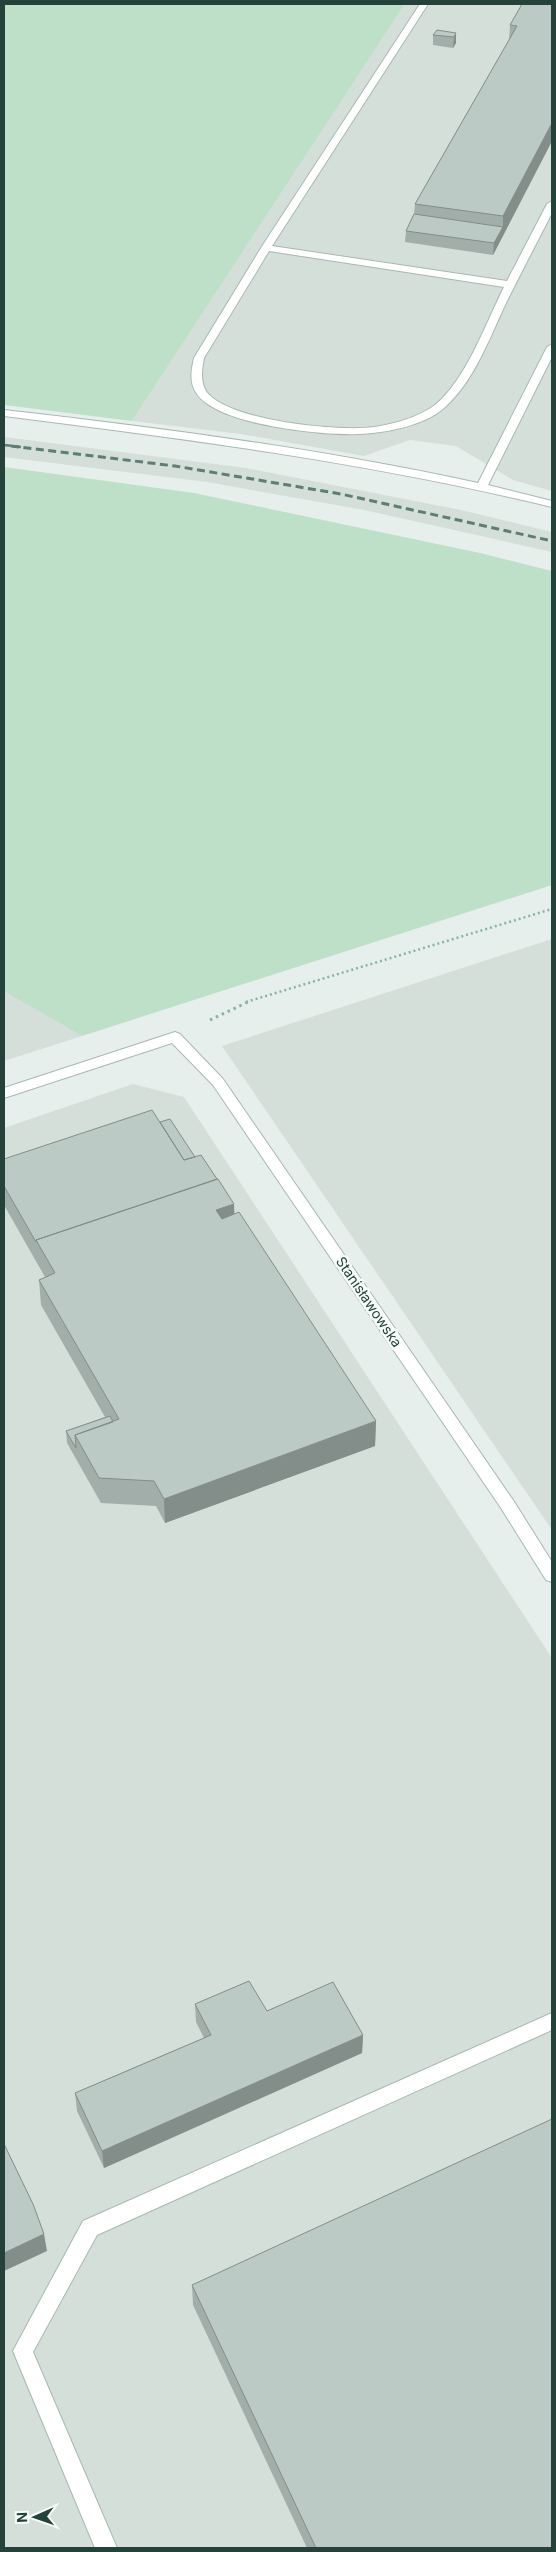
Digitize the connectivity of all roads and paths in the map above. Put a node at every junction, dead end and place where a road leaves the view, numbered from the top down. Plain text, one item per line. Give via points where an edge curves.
1 (424, 4) edge
2 (552, 204) edge
3 (266, 248) junction
4 (510, 285) junction
5 (552, 347) edge
6 (4, 413) edge
7 (482, 486) junction
8 (552, 504) edge
9 (552, 909) edge
10 (175, 1037) junction
11 (4, 1093) edge
12 (552, 1575) edge
13 (552, 2021) edge
14 (106, 2548) edge

1 - 3 street
2 - 4 street
3 - 4 street
3 - 4 street via 199,358 195,380 205,397 222,410 250,418 333,431 372,430 439,407 457,388
5 - 7 street
6 - 7 street via 264,447
7 - 8 street
9 - 10 path via 247,1002
10 - 11 street
10 - 12 street, Stanisławowska via 218,1082
13 - 14 street via 90,2228 23,2351

